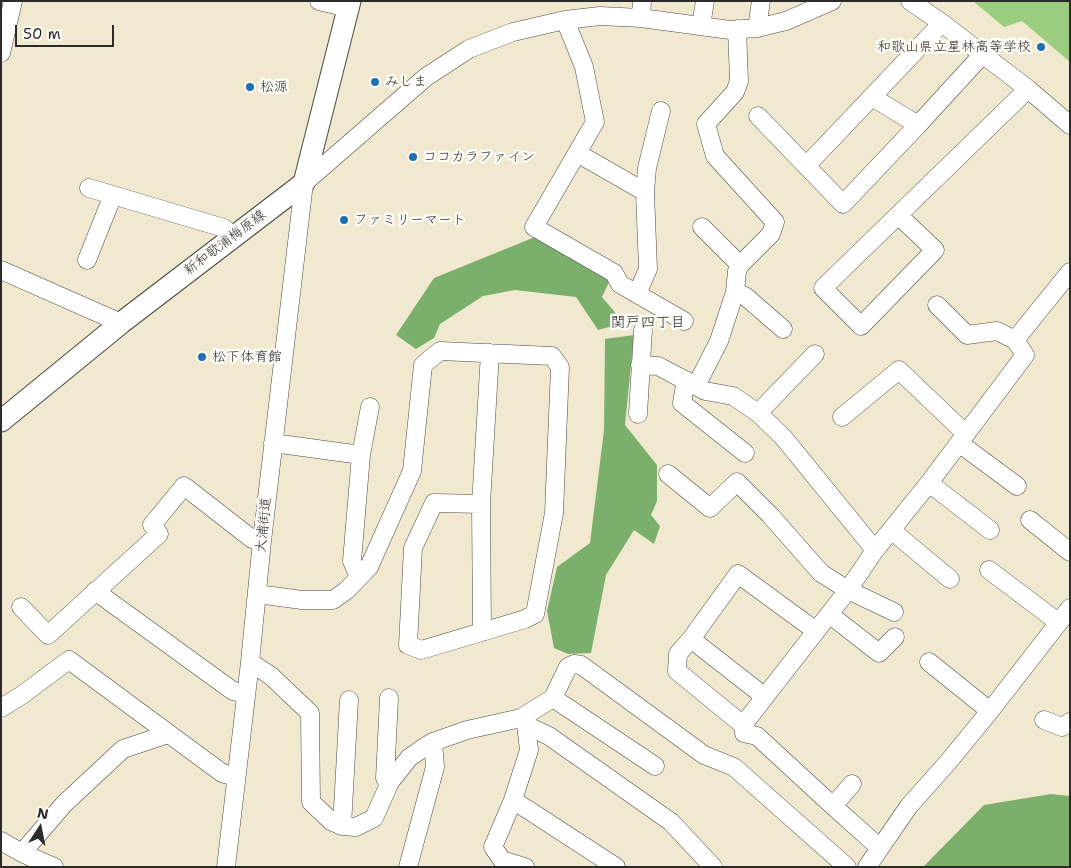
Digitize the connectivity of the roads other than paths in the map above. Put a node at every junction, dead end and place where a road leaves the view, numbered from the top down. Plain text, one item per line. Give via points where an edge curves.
1 (13, 1) edge
2 (318, 1) edge
3 (705, 1) edge
4 (761, 1) edge
5 (832, 1) edge
6 (910, 1) edge
7 (349, 4) edge
8 (814, 5) edge
9 (641, 10) edge
10 (565, 20) junction
11 (942, 23) junction
12 (701, 26) junction
13 (757, 28) junction
14 (737, 29) junction
15 (1, 53) edge
16 (983, 54) junction
17 (1028, 89) junction
18 (872, 96) junction
19 (661, 111) dead end
20 (758, 116) dead end
21 (918, 125) junction
22 (1070, 125) edge
23 (577, 153) junction
24 (807, 165) junction
25 (304, 183) junction
26 (89, 188) dead end
27 (645, 192) junction
28 (113, 195) junction
29 (898, 216) junction
30 (702, 227) dead end
31 (234, 237) junction
32 (87, 260) dead end
33 (740, 265) junction
34 (1, 270) edge
35 (1070, 272) edge
36 (735, 292) junction
37 (637, 294) junction
38 (937, 305) dead end
39 (684, 321) dead end
40 (121, 323) junction
41 (783, 329) dead end
42 (643, 330) dead end
43 (1015, 340) junction
44 (490, 353) junction
45 (815, 354) dead end
46 (640, 365) junction
47 (691, 383) junction
48 (370, 407) dead end
49 (758, 413) junction
50 (638, 414) dead end
51 (842, 417) dead end
52 (1, 421) edge
53 (963, 438) junction
54 (273, 443) junction
55 (745, 452) dead end
56 (361, 455) junction
57 (668, 474) dead end
58 (929, 483) junction
59 (1016, 486) dead end
60 (481, 504) junction
61 (1030, 520) dead end
62 (891, 530) junction
63 (990, 530) dead end
64 (262, 541) junction
65 (875, 550) junction
66 (1070, 552) edge
67 (989, 570) dead end
68 (359, 577) junction
69 (950, 579) dead end
70 (848, 590) junction
71 (95, 591) junction
72 (257, 594) junction
73 (21, 608) dead end
74 (894, 612) dead end
75 (1066, 613) edge
76 (829, 614) junction
77 (816, 631) junction
78 (482, 632) junction
79 (895, 637) dead end
80 (691, 639) junction
81 (250, 662) junction
82 (930, 662) dead end
83 (246, 694) junction
84 (765, 697) junction
85 (389, 698) dead end
86 (553, 698) junction
87 (349, 700) dead end
88 (1, 708) edge
89 (990, 711) junction
90 (1044, 720) dead end
91 (524, 722) junction
92 (1070, 722) edge
93 (743, 725) junction
94 (168, 734) junction
95 (433, 742) junction
96 (655, 766) dead end
97 (236, 777) junction
98 (390, 782) junction
99 (852, 784) dead end
100 (513, 800) junction
101 (833, 806) junction
102 (342, 826) junction
103 (1, 841) edge
104 (880, 848) junction
105 (22, 853) junction
106 (54, 867) edge
107 (226, 867) edge
108 (408, 867) edge
109 (525, 867) edge
110 (616, 867) edge
111 (712, 867) edge
112 (847, 867) edge
113 (867, 867) edge

1 - 15 street
2 - 7 street
3 - 12 street
4 - 13 street
5 - 8 street
6 - 11 street
7 - 25 main road
8 - 13 street via 786,21
9 - 10 street
9 - 12 street
10 - 23 street via 584,67 595,122
10 - 25 street via 513,32 470,49 426,77
11 - 16 street
11 - 18 street
12 - 14 street
13 - 14 street
14 - 33 street via 739,81 735,92 706,124 715,156 775,222 771,234
16 - 17 street
16 - 21 street
17 - 22 street
17 - 29 street
18 - 21 street
18 - 24 street
19 - 27 street via 647,168
20 - 24 street
21 - 24 street via 844,204
23 - 27 street
23 - 37 street via 534,227 614,273 620,284
25 - 31 main road, 新和歌浦梅原線
25 - 54 street, 大浦街道
26 - 28 street
27 - 37 street via 648,269
28 - 31 street via 224,228
28 - 32 street
29 - 29 street via 935,250 861,326 822,288
30 - 33 street
31 - 40 main road, 新和歌浦梅原線
33 - 36 street
34 - 40 street
35 - 43 street
36 - 41 street via 745,296
36 - 47 street via 719,341
37 - 39 street
38 - 43 street via 967,334 997,331
40 - 52 main road, 新和歌浦梅原線
42 - 46 street
43 - 53 street via 1025,355
44 - 60 street
44 - 68 street via 440,351 424,365 412,471 369,567
44 - 78 street via 552,356 560,367 554,514 535,614
45 - 49 street
46 - 47 street via 658,366
46 - 50 street
47 - 49 street via 706,391 733,396
47 - 55 street via 682,403
48 - 56 street
49 - 65 street via 783,437
51 - 53 street via 900,370
53 - 58 street
53 - 59 street
54 - 56 street
54 - 64 street, 大浦街道
56 - 68 street via 352,561
57 - 70 street via 710,508 737,482 821,573
58 - 62 street
58 - 63 street
60 - 78 street
60 - 78 street via 434,503 413,548 408,645 421,650
61 - 66 street
62 - 65 street
62 - 69 street
64 - 71 street via 252,540 184,486 152,525 159,534
64 - 72 street, 大浦街道
65 - 70 street
67 - 75 street
68 - 72 street via 333,600
70 - 74 street
70 - 76 street
71 - 73 street via 48,635
71 - 83 street via 233,690
72 - 81 street, 大浦街道
75 - 89 street
76 - 77 street
76 - 79 street via 879,653
77 - 80 street via 738,574
77 - 84 street
80 - 84 street
80 - 93 street via 678,654 677,671
81 - 83 street, 大浦街道
81 - 102 street via 271,676 310,713 311,802 331,821
82 - 89 street
83 - 97 street, 大浦街道
84 - 93 street
85 - 98 street via 385,778
86 - 91 street
86 - 96 street
86 - 112 street via 568,668 574,664 581,665 704,755 734,767
87 - 102 street
88 - 94 street via 69,660
89 - 104 street via 909,806
90 - 92 street via 1062,727
91 - 95 street via 468,730
91 - 100 street via 529,750
91 - 111 street via 671,822
93 - 101 street via 744,733 757,736
94 - 97 street via 222,773
94 - 105 street via 123,749 64,804
95 - 98 street via 409,758
95 - 108 street via 435,768
97 - 107 street, 大浦街道
98 - 102 street via 374,818 356,827
99 - 101 street
100 - 109 street via 493,847 502,860
100 - 110 street
101 - 104 street
103 - 105 street
104 - 113 street
105 - 106 street

